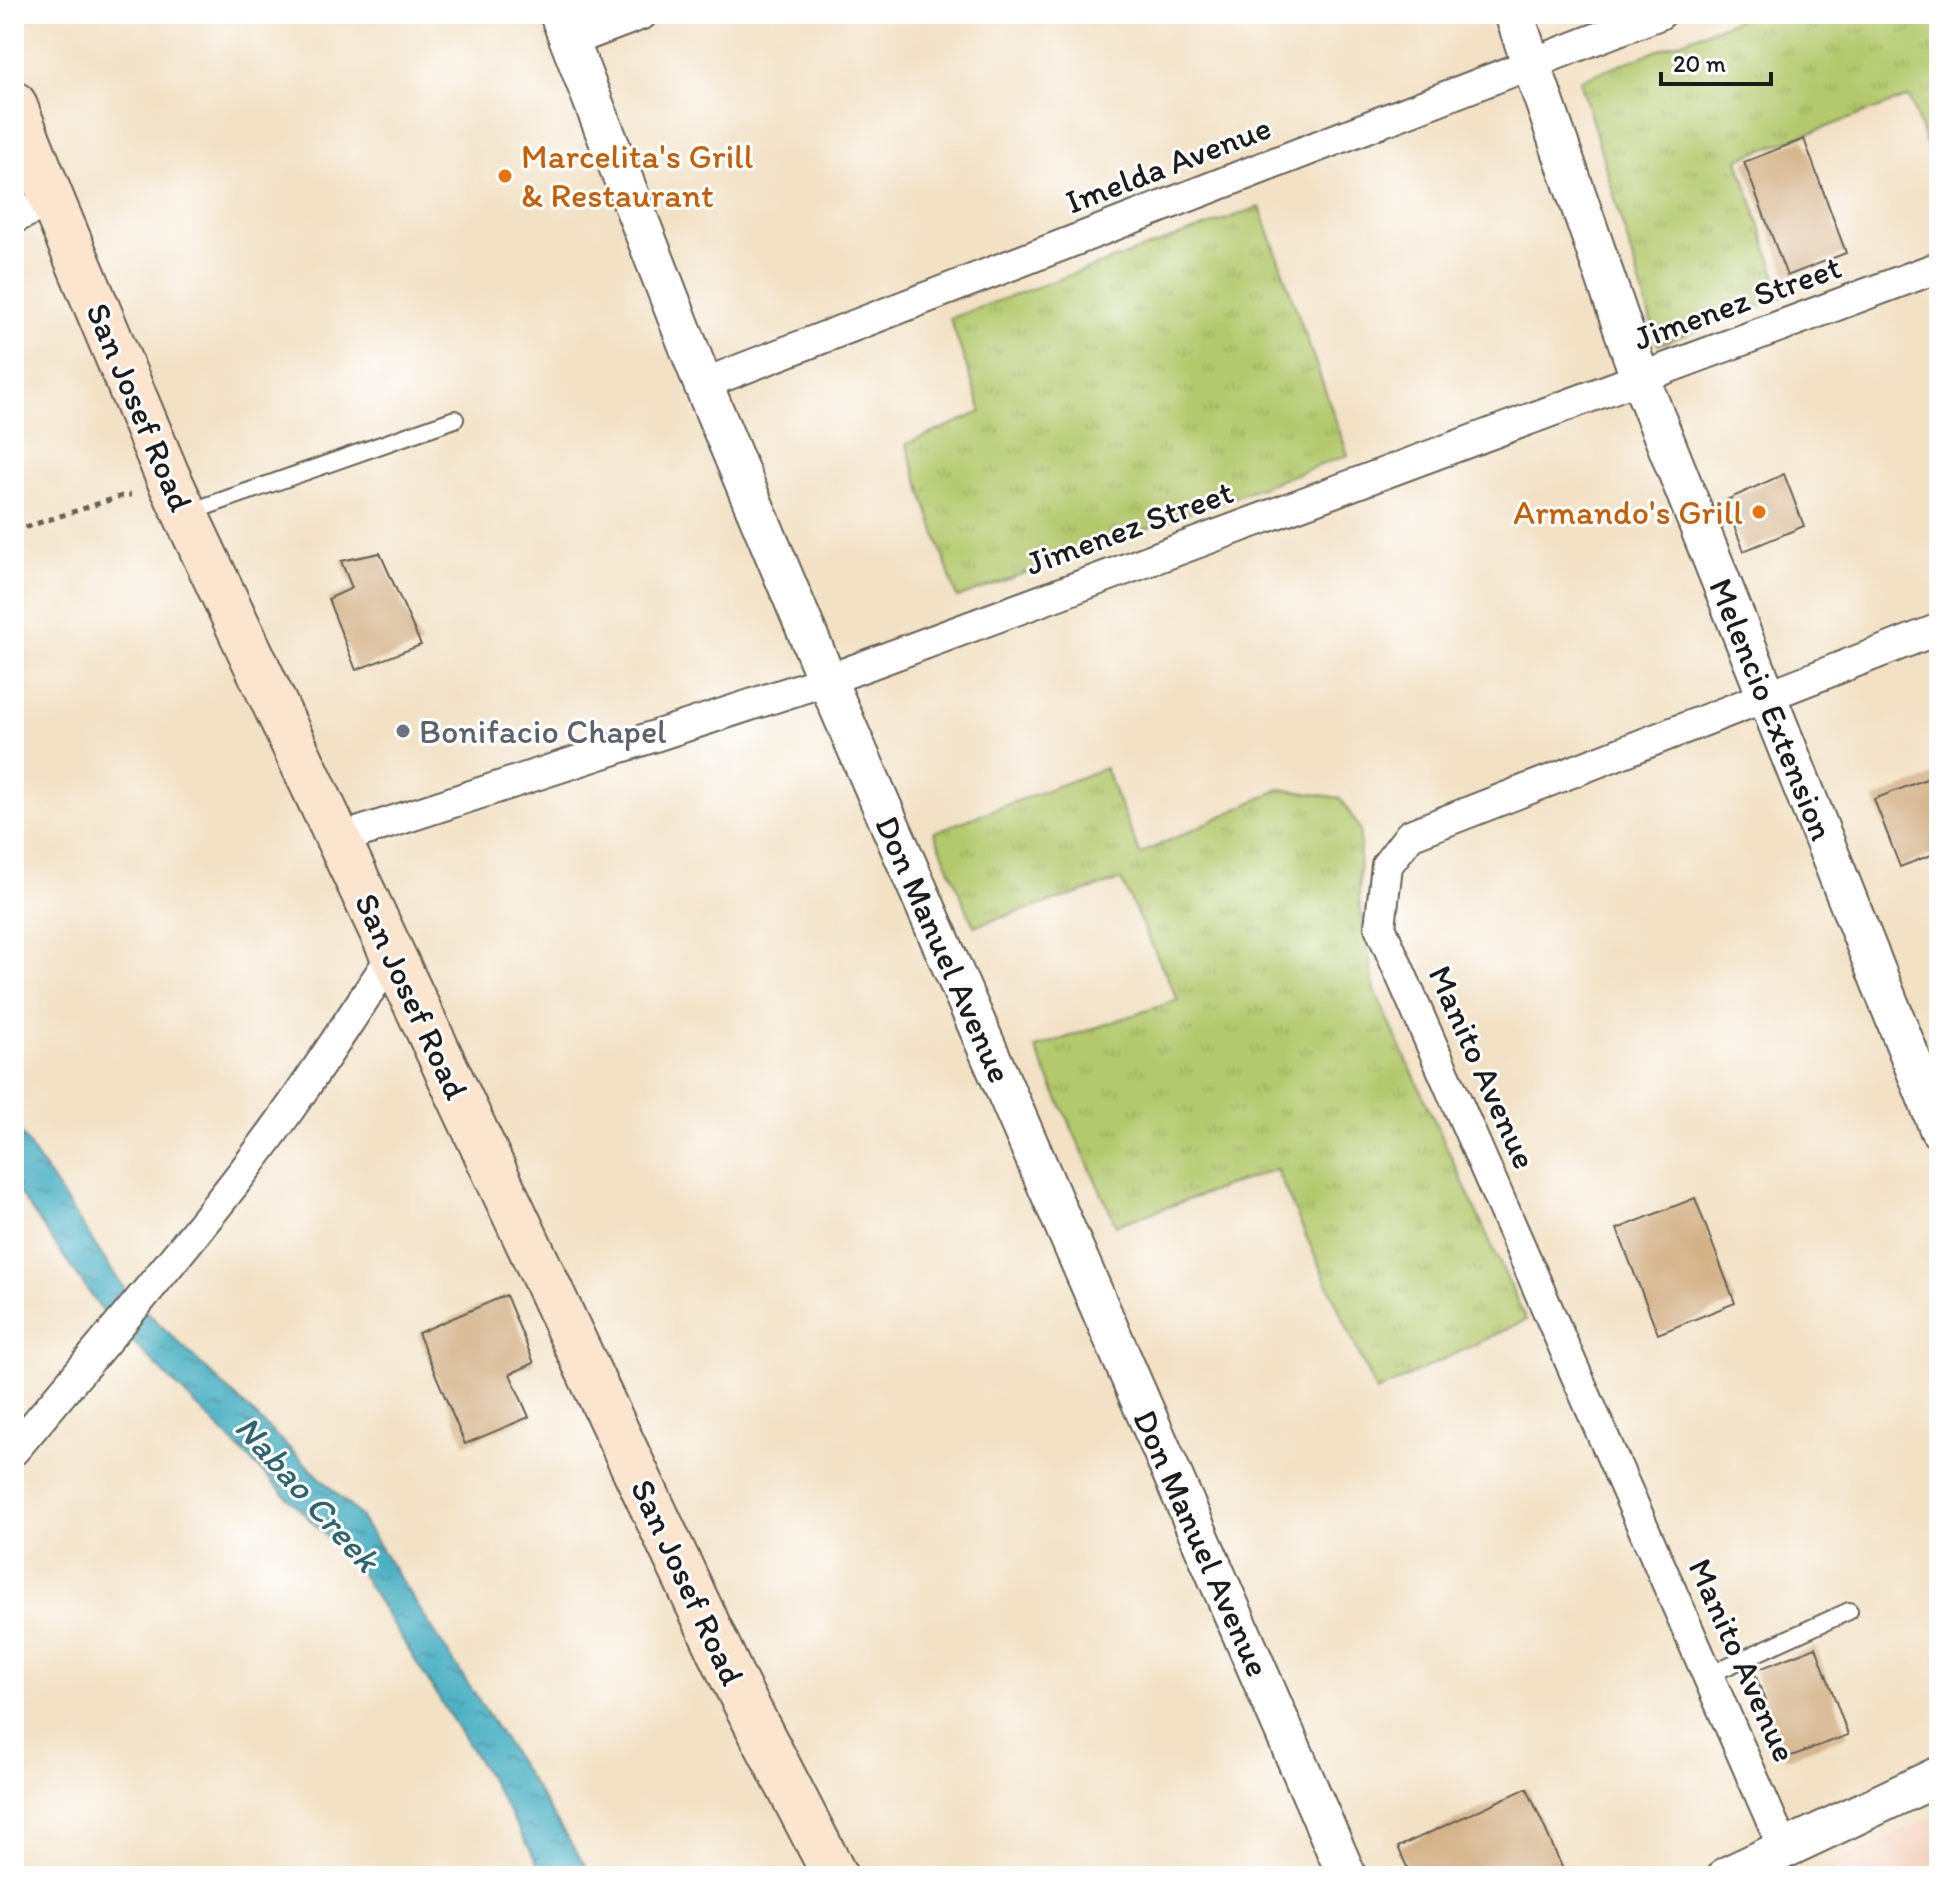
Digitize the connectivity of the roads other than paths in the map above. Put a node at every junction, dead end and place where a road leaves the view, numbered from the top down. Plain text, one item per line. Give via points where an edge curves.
1 (642, 14) edge
2 (1514, 14) edge
3 (1660, 14) edge
4 (564, 28) edge
5 (1532, 65) junction
6 (14, 104) edge
7 (33, 209) edge
8 (1939, 267) edge
9 (1640, 378) junction
10 (703, 384) junction
11 (455, 419) dead end
12 (181, 503) junction
13 (1939, 629) edge
14 (827, 680) junction
15 (1767, 696) junction
16 (339, 839) junction
17 (393, 955) junction
18 (1939, 1129) edge
19 (14, 1450) edge
20 (1849, 1611) dead end
21 (1708, 1675) junction
22 (1939, 1776) edge
23 (1784, 1849) junction
24 (835, 1876) edge
25 (1347, 1876) edge
26 (1727, 1876) edge

1 - 4 street
2 - 5 street, Melencio Extension
3 - 5 street, Imelda Avenue
4 - 10 street, Don Manuel Avenue
5 - 9 street, Melencio Extension
5 - 10 street, Imelda Avenue
6 - 7 main road, San Josef Road
7 - 12 main road, San Josef Road
8 - 9 street, Jimenez Street
9 - 14 street, Jimenez Street
9 - 15 street, Melencio Extension
10 - 14 street, Don Manuel Avenue
11 - 12 lane
12 - 16 main road, San Josef Road
13 - 15 street, Manito Avenue
14 - 16 street, Jimenez Street
14 - 25 street, Don Manuel Avenue
15 - 18 street, Melencio Extension
15 - 21 street, Manito Avenue via 1410,835 1387,865 1380,927
16 - 17 main road, San Josef Road
17 - 19 street via 238,1179
17 - 24 main road, San Josef Road via 734,1681
20 - 21 lane
21 - 23 street, Manito Avenue
22 - 23 street
23 - 26 street

